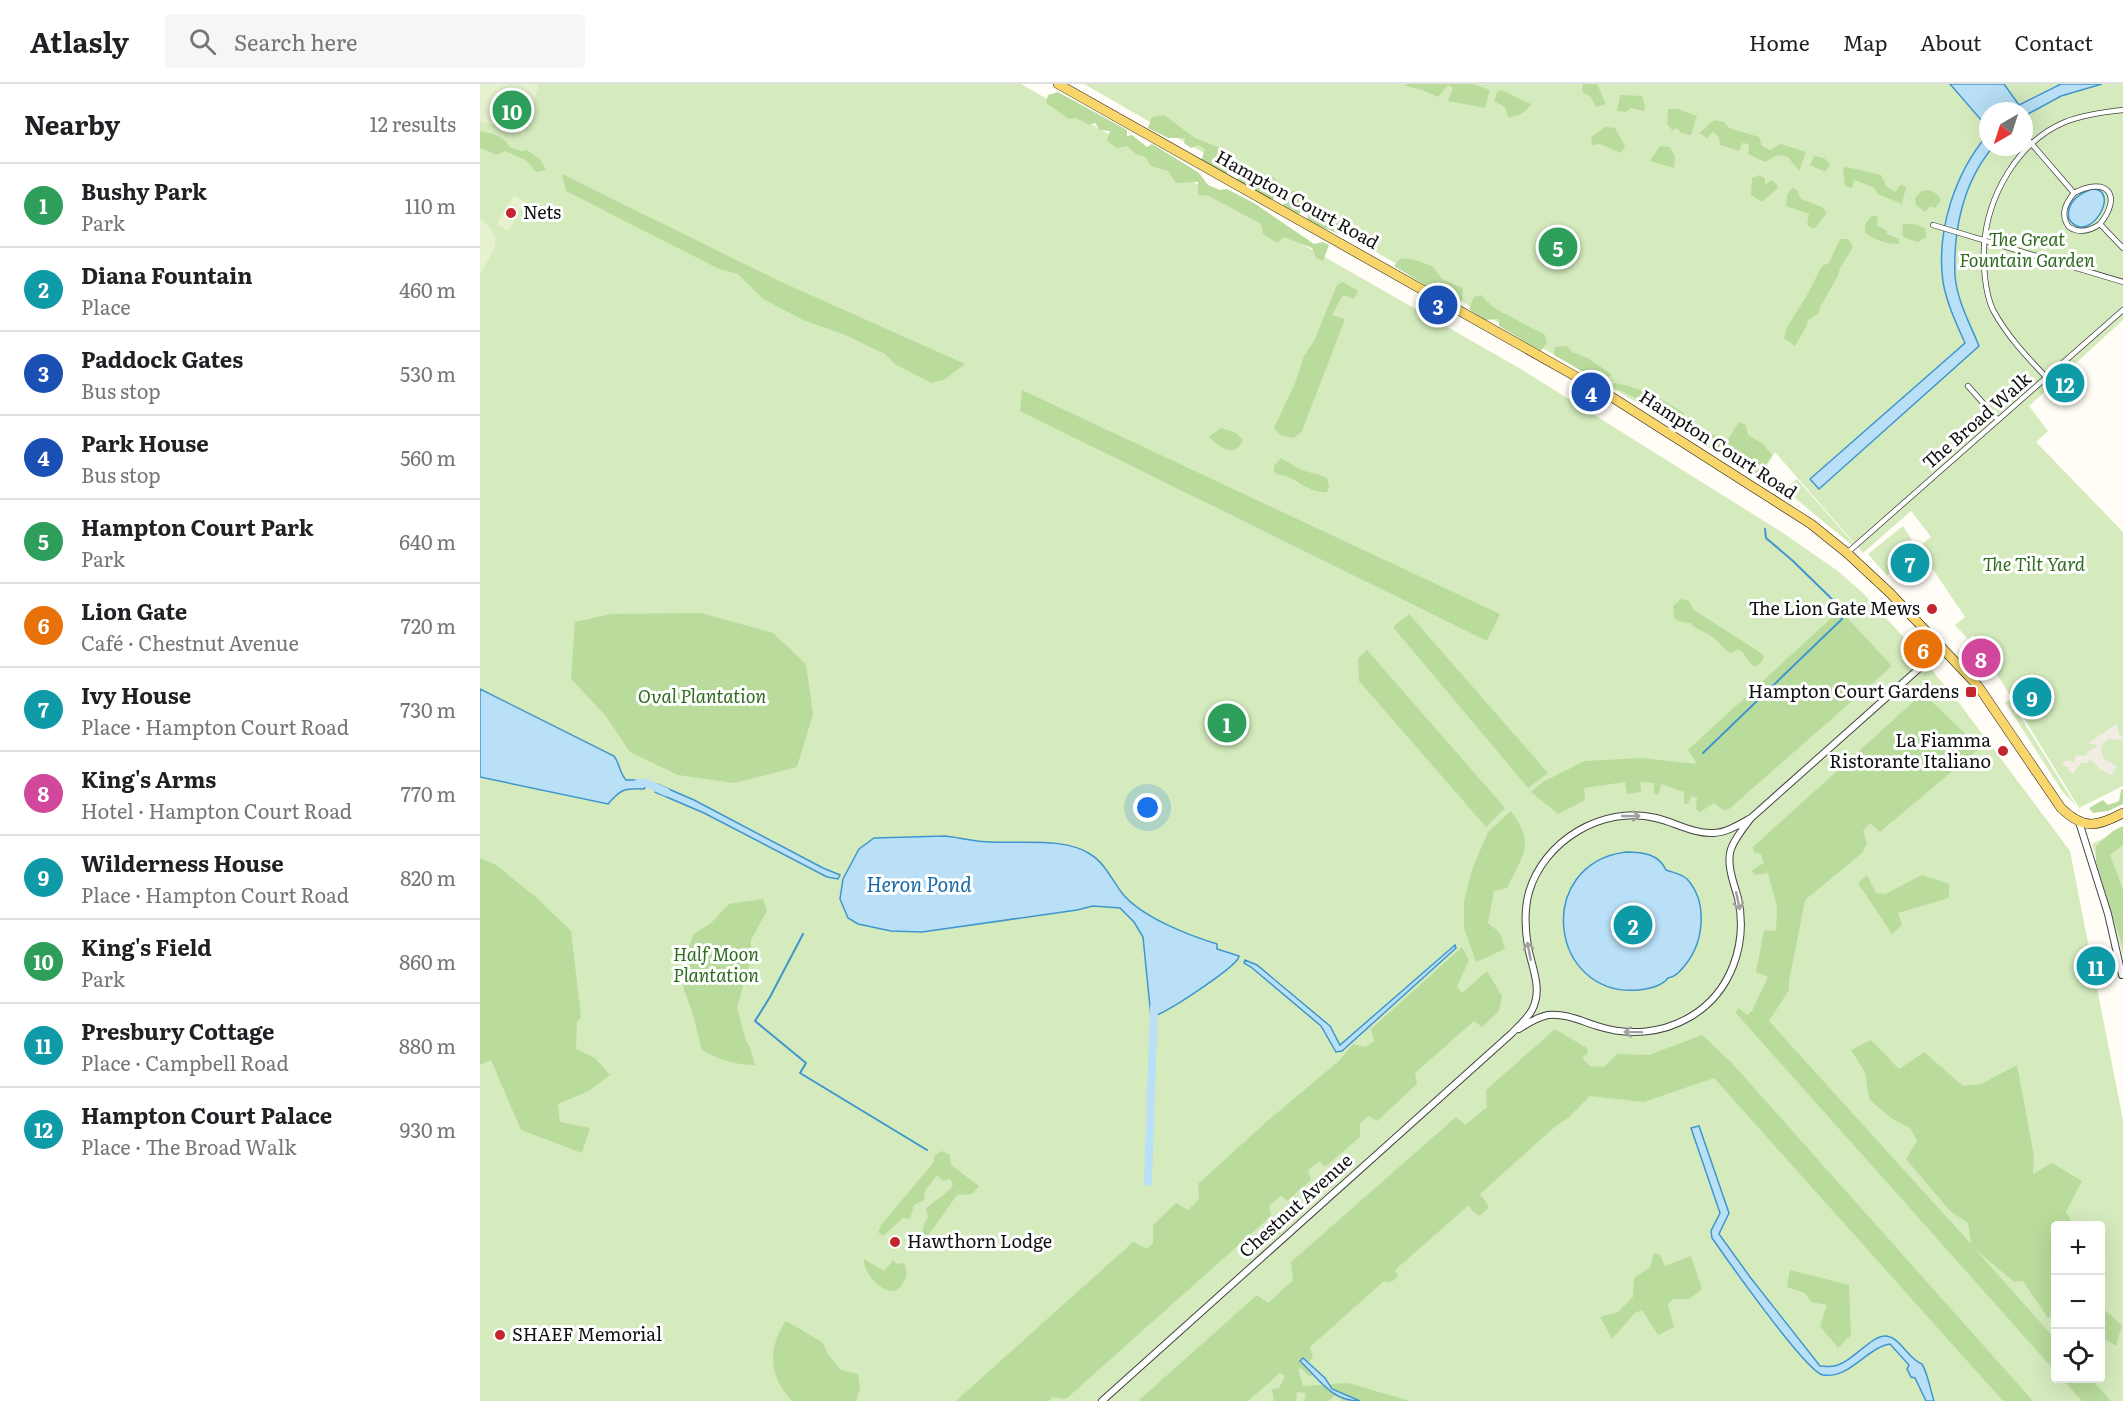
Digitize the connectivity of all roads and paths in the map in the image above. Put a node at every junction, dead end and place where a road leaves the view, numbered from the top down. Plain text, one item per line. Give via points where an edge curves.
1 (1058, 84) edge
2 (2123, 110) edge
3 (2033, 143) edge
4 (2033, 146) edge
5 (2022, 156) edge
6 (2074, 193) junction
7 (2100, 224) junction
8 (1933, 225) dead end
9 (1985, 240) junction
10 (2123, 248) edge
11 (2123, 282) edge
12 (2123, 310) edge
13 (2047, 378) junction
14 (1968, 386) dead end
15 (1998, 420) junction
16 (1847, 553) junction
17 (1942, 648) junction
18 (2123, 813) edge
19 (1751, 818) junction
20 (2079, 822) junction
21 (1724, 831) junction
22 (1734, 844) junction
23 (2122, 975) edge
24 (1533, 1008) junction
25 (1546, 1016) junction
26 (1512, 1034) junction
27 (1102, 1401) edge

1 - 16 main road, Hampton Court Road via 1607,394 1811,524
2 - 3 street via 2064,123
4 - 6 street
5 - 9 street via 2000,186 1990,210
6 - 7 street via 2065,207 2069,227 2082,231
6 - 7 street via 2090,185 2107,190 2112,203
7 - 10 street
8 - 9 street
9 - 11 street
9 - 13 street via 1983,266 1992,308 2016,345
12 - 13 street, The Broad Walk
13 - 15 street, The Broad Walk
14 - 15 street
15 - 16 street, The Broad Walk
16 - 17 main road, Hampton Court Road
17 - 19 street
17 - 20 main road, Hampton Court Road via 1978,686 2061,808
18 - 20 main road via 2097,825
19 - 21 street
19 - 22 street
20 - 23 street via 2108,914
21 - 22 street
24 -> 21 street via 1537,982 1526,936 1527,900 1541,867 1560,844 1579,830 1618,816 1654,817 1714,834
22 -> 25 street via 1730,859 1740,913 1738,951 1725,983 1702,1009 1681,1022 1646,1032 1617,1031 1568,1016
24 - 25 street
24 - 26 street, Chestnut Avenue
25 - 26 street, Chestnut Avenue
26 - 27 street, Chestnut Avenue

